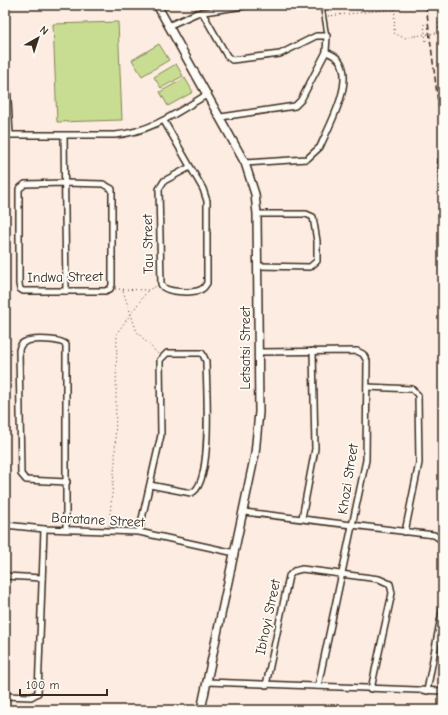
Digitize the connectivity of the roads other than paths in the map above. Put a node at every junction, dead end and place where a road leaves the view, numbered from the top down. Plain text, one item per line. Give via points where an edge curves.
1 (157, 5) edge
2 (251, 5) edge
3 (322, 5) edge
4 (204, 9) edge
5 (168, 26) junction
6 (327, 36) junction
7 (5, 52) edge
8 (326, 52) junction
9 (208, 94) junction
10 (221, 117) junction
11 (164, 121) junction
12 (7, 135) edge
13 (64, 136) junction
14 (246, 163) junction
15 (190, 168) junction
16 (65, 183) junction
17 (257, 214) junction
18 (258, 266) junction
19 (66, 291) junction
20 (313, 351) junction
21 (258, 352) junction
22 (367, 387) junction
23 (67, 482) junction
24 (150, 485) junction
25 (244, 512) junction
26 (302, 518) junction
27 (5, 525) edge
28 (353, 526) junction
29 (44, 529) junction
30 (66, 529) junction
31 (139, 532) junction
32 (405, 532) junction
33 (443, 541) edge
34 (235, 553) junction
35 (341, 573) junction
36 (5, 576) edge
37 (42, 578) junction
38 (443, 606) edge
39 (207, 682) junction
40 (266, 685) junction
41 (318, 686) junction
42 (371, 689) junction
43 (427, 691) junction
44 (443, 691) edge
45 (5, 696) edge
46 (201, 710) edge

1 - 5 street, Letsatsi Street
2 - 4 street
3 - 6 lane
4 - 5 street
4 - 6 street via 228,56 235,61 280,54 316,36
5 - 9 street, Letsatsi Street
6 - 8 street
7 - 12 street
8 - 10 street via 301,100 295,106
8 - 14 street via 339,60 344,69 344,76 340,101 320,147 307,159
9 - 10 street, Letsatsi Street
9 - 11 street
10 - 14 street, Letsatsi Street
11 - 13 street via 121,135
11 - 15 street, Tau Street
12 - 13 street
13 - 16 street
14 - 17 street, Letsatsi Street via 255,194
15 - 15 street, Tau Street via 205,192 207,201 207,283 201,290 196,291 168,290 162,288 161,284 160,186 164,181
16 - 19 street
16 - 19 street, Indwa Street via 103,184 112,189 111,287 105,291
16 - 19 street, Indwa Street via 25,184 19,190 19,284 20,289 24,291
17 - 18 street, Letsatsi Street
17 - 18 street via 306,214 313,217 317,240 317,261 310,267
18 - 21 street, Letsatsi Street
20 - 21 street, Khozi Street
20 - 22 street, Khozi Street via 362,352 367,361
20 - 26 street via 316,449
21 - 25 street, Letsatsi Street via 259,412 256,446
22 - 28 street, Khozi Street via 366,460
22 - 32 street via 409,389 418,394 419,463
23 - 23 street via 66,345 61,340 26,341 19,350 21,474 26,480
23 - 30 street
24 - 24 street via 161,435 162,357 170,353 204,354 208,441 199,485 190,493
24 - 31 street
25 - 26 street
25 - 34 street, Letsatsi Street
26 - 28 street
27 - 29 street, Baratane Street
28 - 32 street
28 - 35 street, Khozi Street
29 - 30 street, Baratane Street
29 - 37 street
30 - 31 street, Baratane Street
31 - 34 street, Baratane Street
32 - 33 street via 434,535
34 - 39 street, Letsatsi Street
35 - 40 street, Ibhoyi Street via 300,569 290,574
35 - 41 street, Khozi Street
35 - 42 street, Ibhoyi Street via 385,580 392,589
36 - 37 street
37 - 45 street via 38,693 31,698
38 - 43 street
39 - 40 street
39 - 46 street, Letsatsi Street
40 - 41 street
41 - 42 street
42 - 43 street
43 - 44 street

